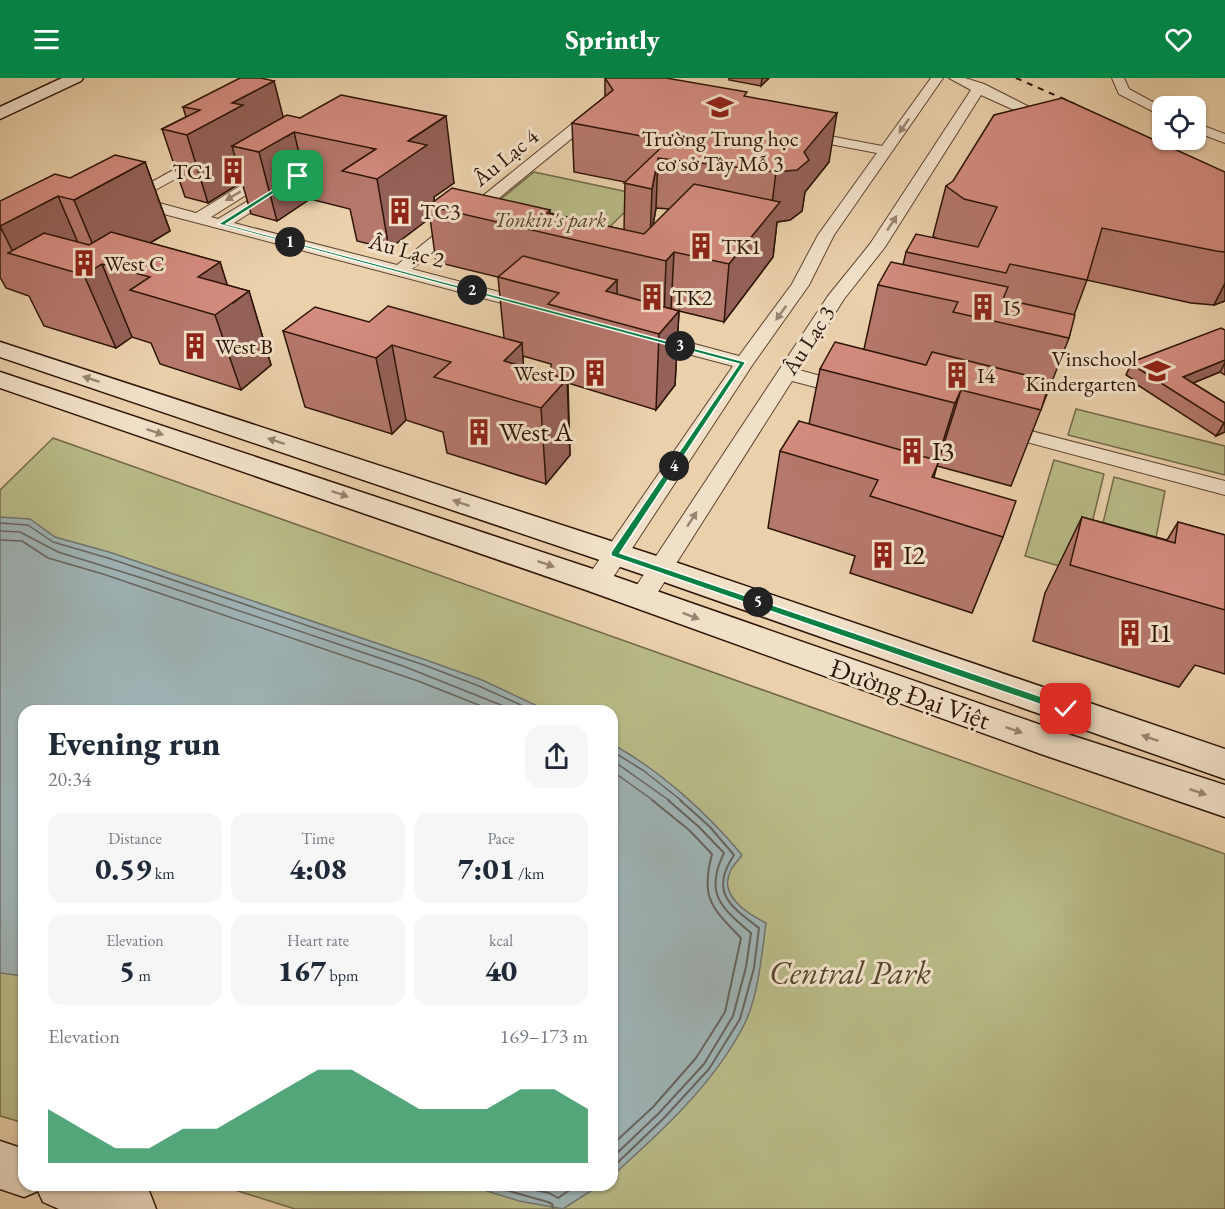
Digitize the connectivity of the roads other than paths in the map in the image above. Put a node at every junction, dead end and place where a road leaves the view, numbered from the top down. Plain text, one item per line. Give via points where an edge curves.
1 (75, 78) edge
2 (937, 78) edge
3 (955, 78) edge
4 (1118, 78) edge
5 (979, 87) junction
6 (610, 99) edge
7 (1152, 106) edge
8 (0, 114) edge
9 (1066, 129) edge
10 (1206, 131) edge
11 (784, 132) edge
12 (1225, 139) edge
13 (220, 148) edge
14 (886, 151) junction
15 (198, 218) junction
16 (221, 224) junction
17 (400, 271) junction
18 (545, 310) edge
19 (629, 333) edge
20 (0, 349) edge
21 (744, 363) junction
22 (786, 373) junction
23 (0, 380) edge
24 (868, 395) edge
25 (975, 423) edge
26 (1225, 488) edge
27 (606, 568) junction
28 (661, 569) junction
29 (642, 597) junction
30 (1225, 764) edge
31 (1225, 801) edge
32 (0, 1165) edge
33 (18, 1171) edge
34 (78, 1191) edge
35 (131, 1209) edge

1 - 8 street
2 -> 14 street, Âu Lạc 3
3 - 5 street
4 - 7 street via 1125,91
5 - 9 street
22 -> 5 street, Âu Lạc 3 via 837,296 881,240
6 - 17 street, Âu Lạc 4
10 - 12 street
11 - 14 street
13 - 15 street, Âu Lạc 2 via 118,205
14 -> 21 street, Âu Lạc 3 via 825,235 800,285
15 - 16 street, Âu Lạc 2
16 -> 15 street via 288,178 276,171
16 - 17 street, Âu Lạc 2
17 - 18 street, Âu Lạc 2
19 - 21 street
27 -> 20 street
21 - 27 street, Âu Lạc 3
22 - 24 street
28 -> 22 street, Âu Lạc 3
23 -> 27 street
25 - 26 street
27 - 28 street, Đường Đại Việt
27 - 29 street, Đường Đại Việt
28 - 29 street, Âu Lạc 3
30 -> 28 street, Đường Đại Việt
29 -> 31 street, Đường Đại Việt
32 - 33 street
34 - 35 street

